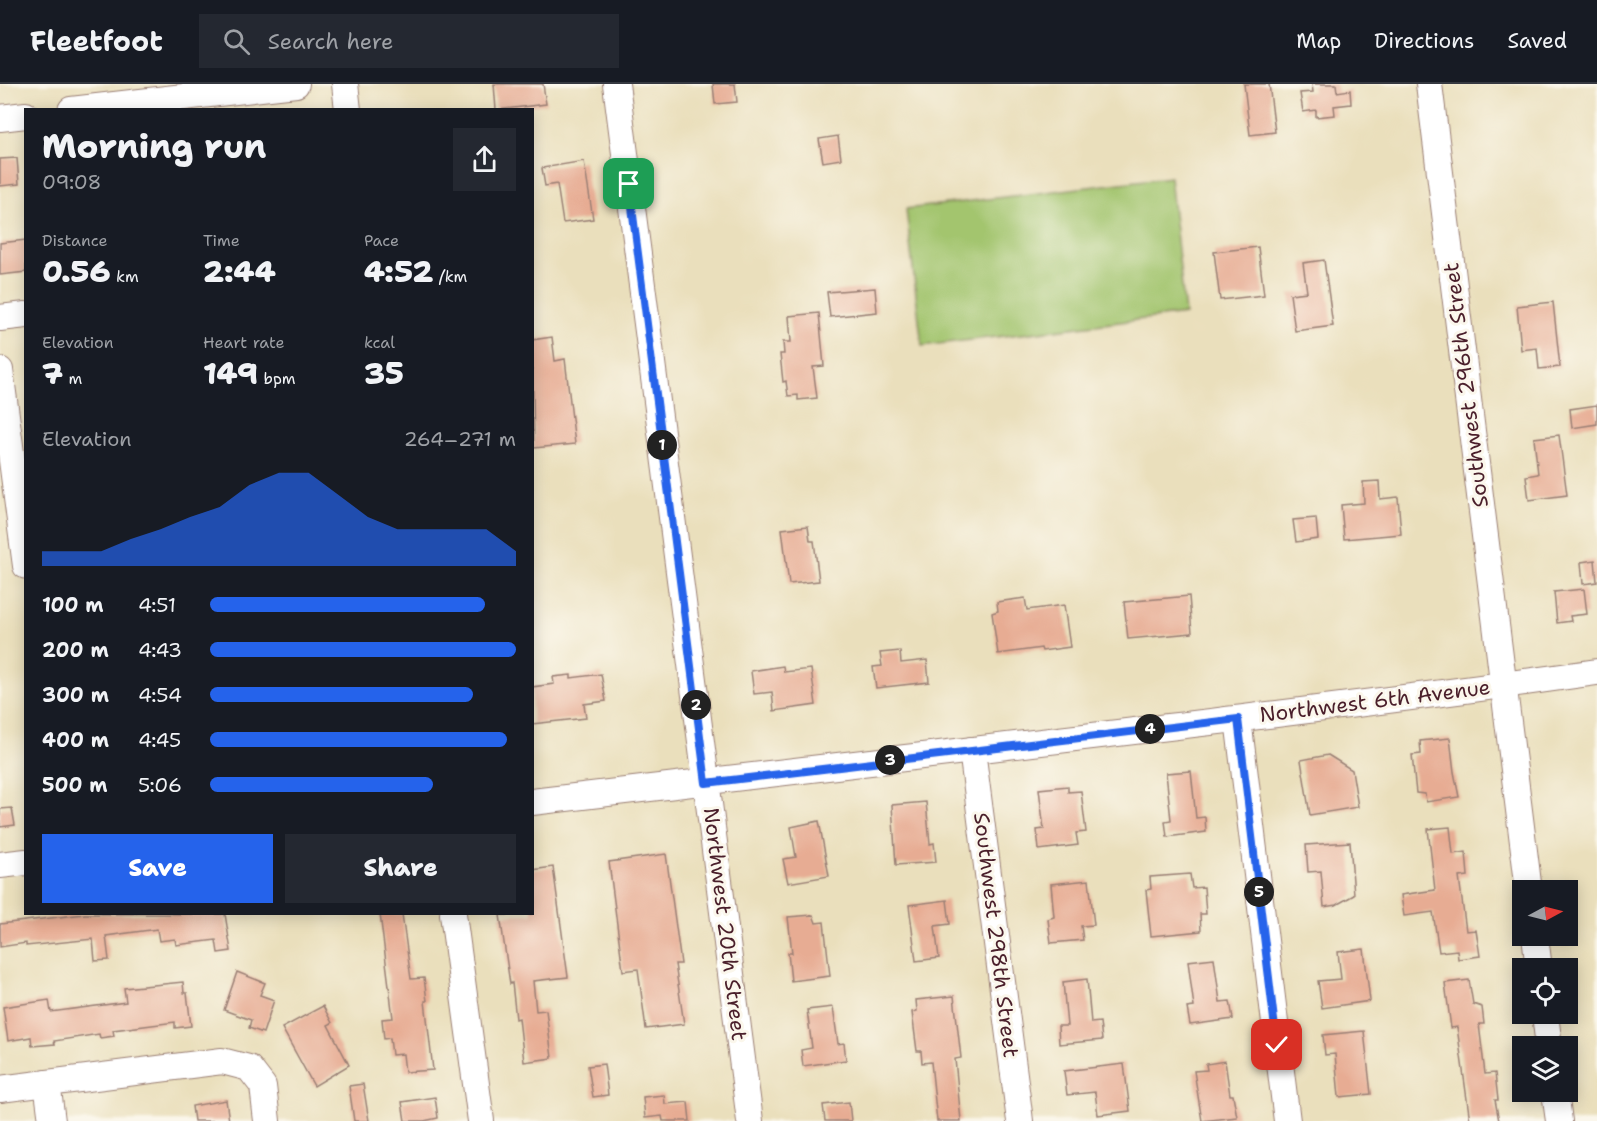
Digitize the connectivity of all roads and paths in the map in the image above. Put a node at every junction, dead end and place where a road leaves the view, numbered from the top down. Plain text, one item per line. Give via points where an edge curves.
1 (296, 84) edge
2 (345, 84) edge
3 (616, 84) edge
4 (1430, 84) edge
5 (88, 108) edge
6 (348, 108) edge
7 (24, 115) edge
8 (0, 117) edge
9 (24, 315) edge
10 (0, 318) edge
11 (0, 370) edge
12 (24, 551) edge
13 (1597, 672) edge
14 (1503, 685) junction
15 (1238, 719) junction
16 (972, 750) junction
17 (706, 783) junction
18 (534, 802) edge
19 (24, 862) edge
20 (0, 865) edge
21 (1528, 880) edge
22 (453, 915) edge
23 (47, 1083) junction
24 (0, 1089) edge
25 (1556, 1102) edge
26 (52, 1121) edge
27 (267, 1121) edge
28 (481, 1121) edge
29 (750, 1121) edge
30 (1020, 1121) edge
31 (1287, 1121) edge
32 (1559, 1121) edge

1 - 5 street
2 - 6 street
3 - 17 street, Northwest 20th Street
4 - 14 street, Southwest 296th Street
7 - 8 street
9 - 10 street
11 - 12 street
13 - 14 street, Northwest 6th Avenue
14 - 15 street, Northwest 6th Avenue
14 - 21 street, Southwest 296th Street
15 - 16 street, Northwest 6th Avenue
15 - 31 street
16 - 17 street, Northwest 6th Avenue
16 - 30 street, Southwest 298th Street
17 - 18 street, Northwest 6th Avenue
17 - 29 street, Northwest 20th Street
19 - 20 street
22 - 28 street
23 - 24 street
23 - 26 street
23 - 27 street via 222,1061 249,1068 263,1086
25 - 32 street

